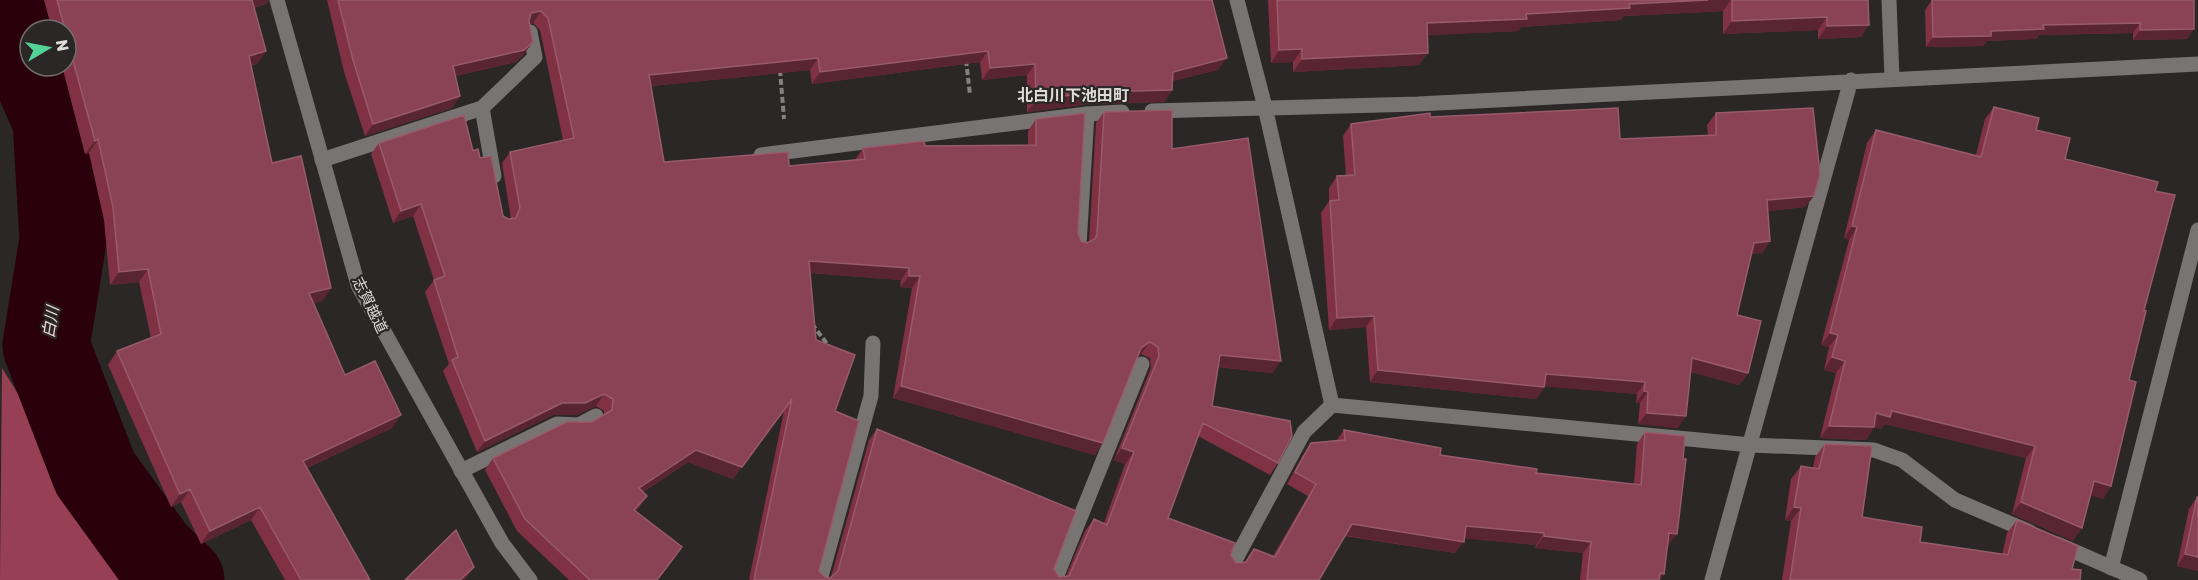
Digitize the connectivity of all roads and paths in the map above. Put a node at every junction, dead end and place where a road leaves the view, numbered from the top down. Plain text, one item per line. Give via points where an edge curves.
1 (277, 0) edge
2 (1237, 0) edge
3 (1889, 0) edge
4 (530, 32) edge
5 (779, 58) edge
6 (966, 58) edge
7 (2198, 64) edge
8 (1892, 78) junction
9 (1851, 80) junction
10 (1265, 106) junction
11 (482, 108) junction
12 (1087, 114) junction
13 (974, 128) junction
14 (786, 152) junction
15 (745, 157) edge
16 (322, 160) junction
17 (496, 188) edge
18 (2198, 230) edge
19 (1079, 244) edge
20 (810, 321) edge
21 (873, 345) joint
22 (1142, 364) edge
23 (1332, 405) junction
24 (596, 416) edge
25 (1751, 445) junction
26 (461, 471) junction
27 (1232, 566) edge
28 (2111, 568) junction
29 (530, 580) edge
30 (820, 580) edge
31 (1055, 580) edge
32 (1712, 580) edge
33 (2140, 580) edge

1 - 16 street, 志賀越道
2 - 10 street
3 - 8 street
4 - 11 street via 536,57
5 - 14 path
6 - 13 path
7 - 8 street
8 - 9 street
9 - 10 street via 1418,104
9 - 25 street
10 - 12 street
10 - 23 street
11 - 16 street
11 - 17 street
12 - 13 street
12 - 19 street
13 - 14 street
14 - 15 street
16 - 26 street, 志賀越道 via 358,285
18 - 28 street
20 - 21 path via 834,352
21 - 30 street via 870,396
22 - 31 street
23 - 25 street
23 - 27 street via 1304,432
24 - 26 street via 579,425 557,424
25 - 28 street via 1874,450 1902,460 1955,500
25 - 32 street
26 - 29 street, 志賀越道 via 502,543
28 - 33 street

